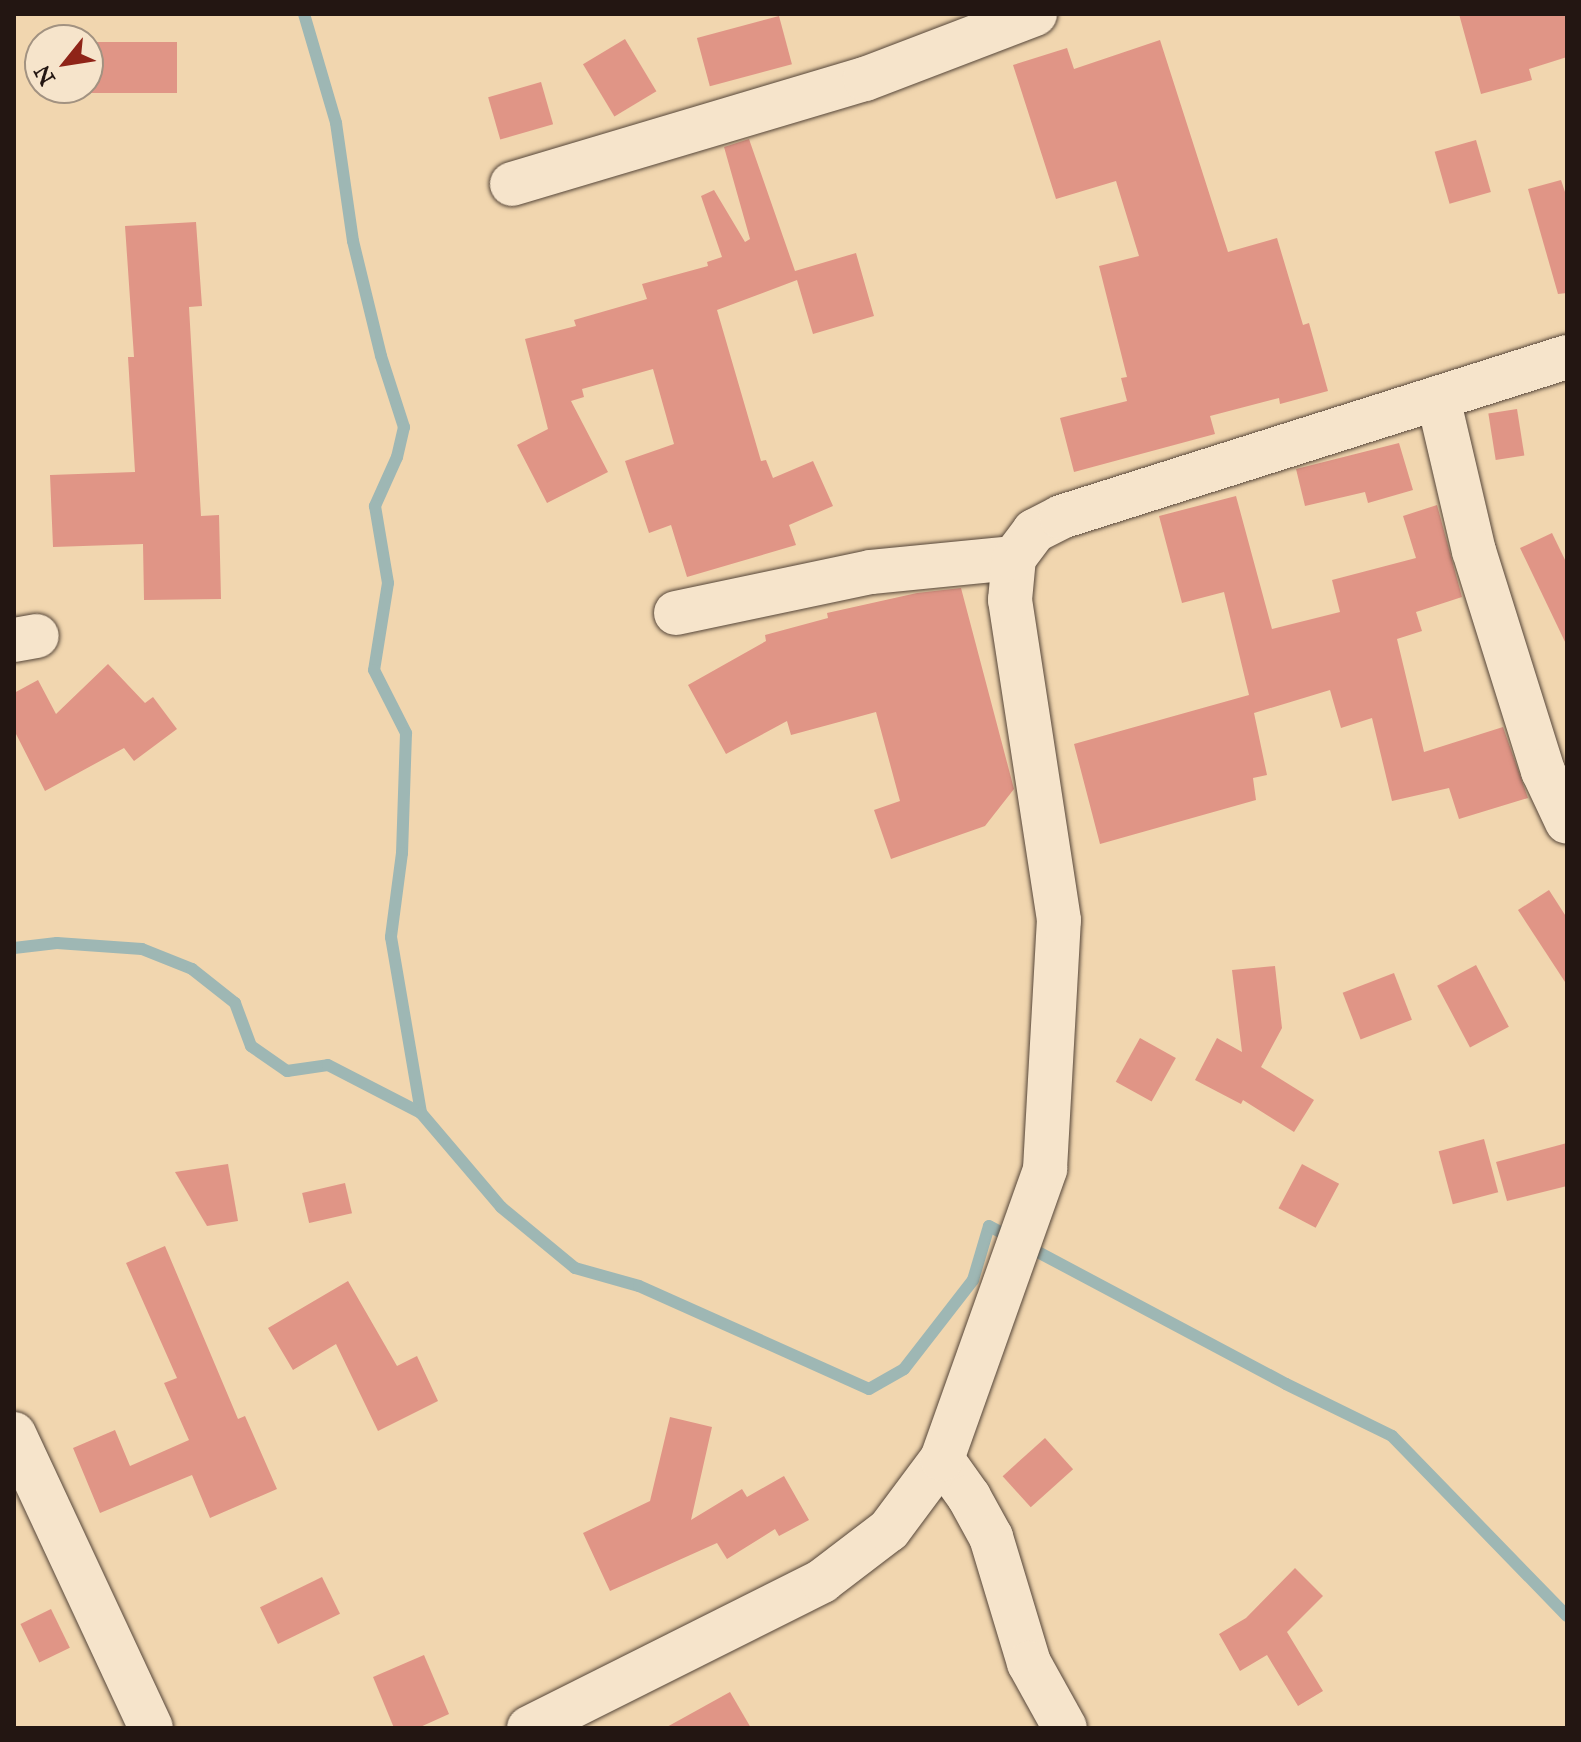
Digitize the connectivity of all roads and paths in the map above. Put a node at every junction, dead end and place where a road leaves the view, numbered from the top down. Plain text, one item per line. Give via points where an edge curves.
1 (1035, 14) edge
2 (512, 184) dead end
3 (1567, 357) edge
4 (1438, 398) junction
5 (1014, 558) junction
6 (676, 613) dead end
7 (1567, 822) edge
8 (14, 1434) edge
9 (942, 1459) junction
10 (151, 1728) edge
11 (529, 1728) edge
12 (1065, 1728) edge

1 - 2 street via 865,79
3 - 4 street
4 - 5 street via 1061,517 1034,531
4 - 7 street via 1474,551 1543,771
5 - 6 street via 871,572
5 - 9 street via 1010,600 1059,920 1045,1169
8 - 10 street
9 - 11 street via 889,1530 822,1581
9 - 12 street via 991,1537 1029,1663

